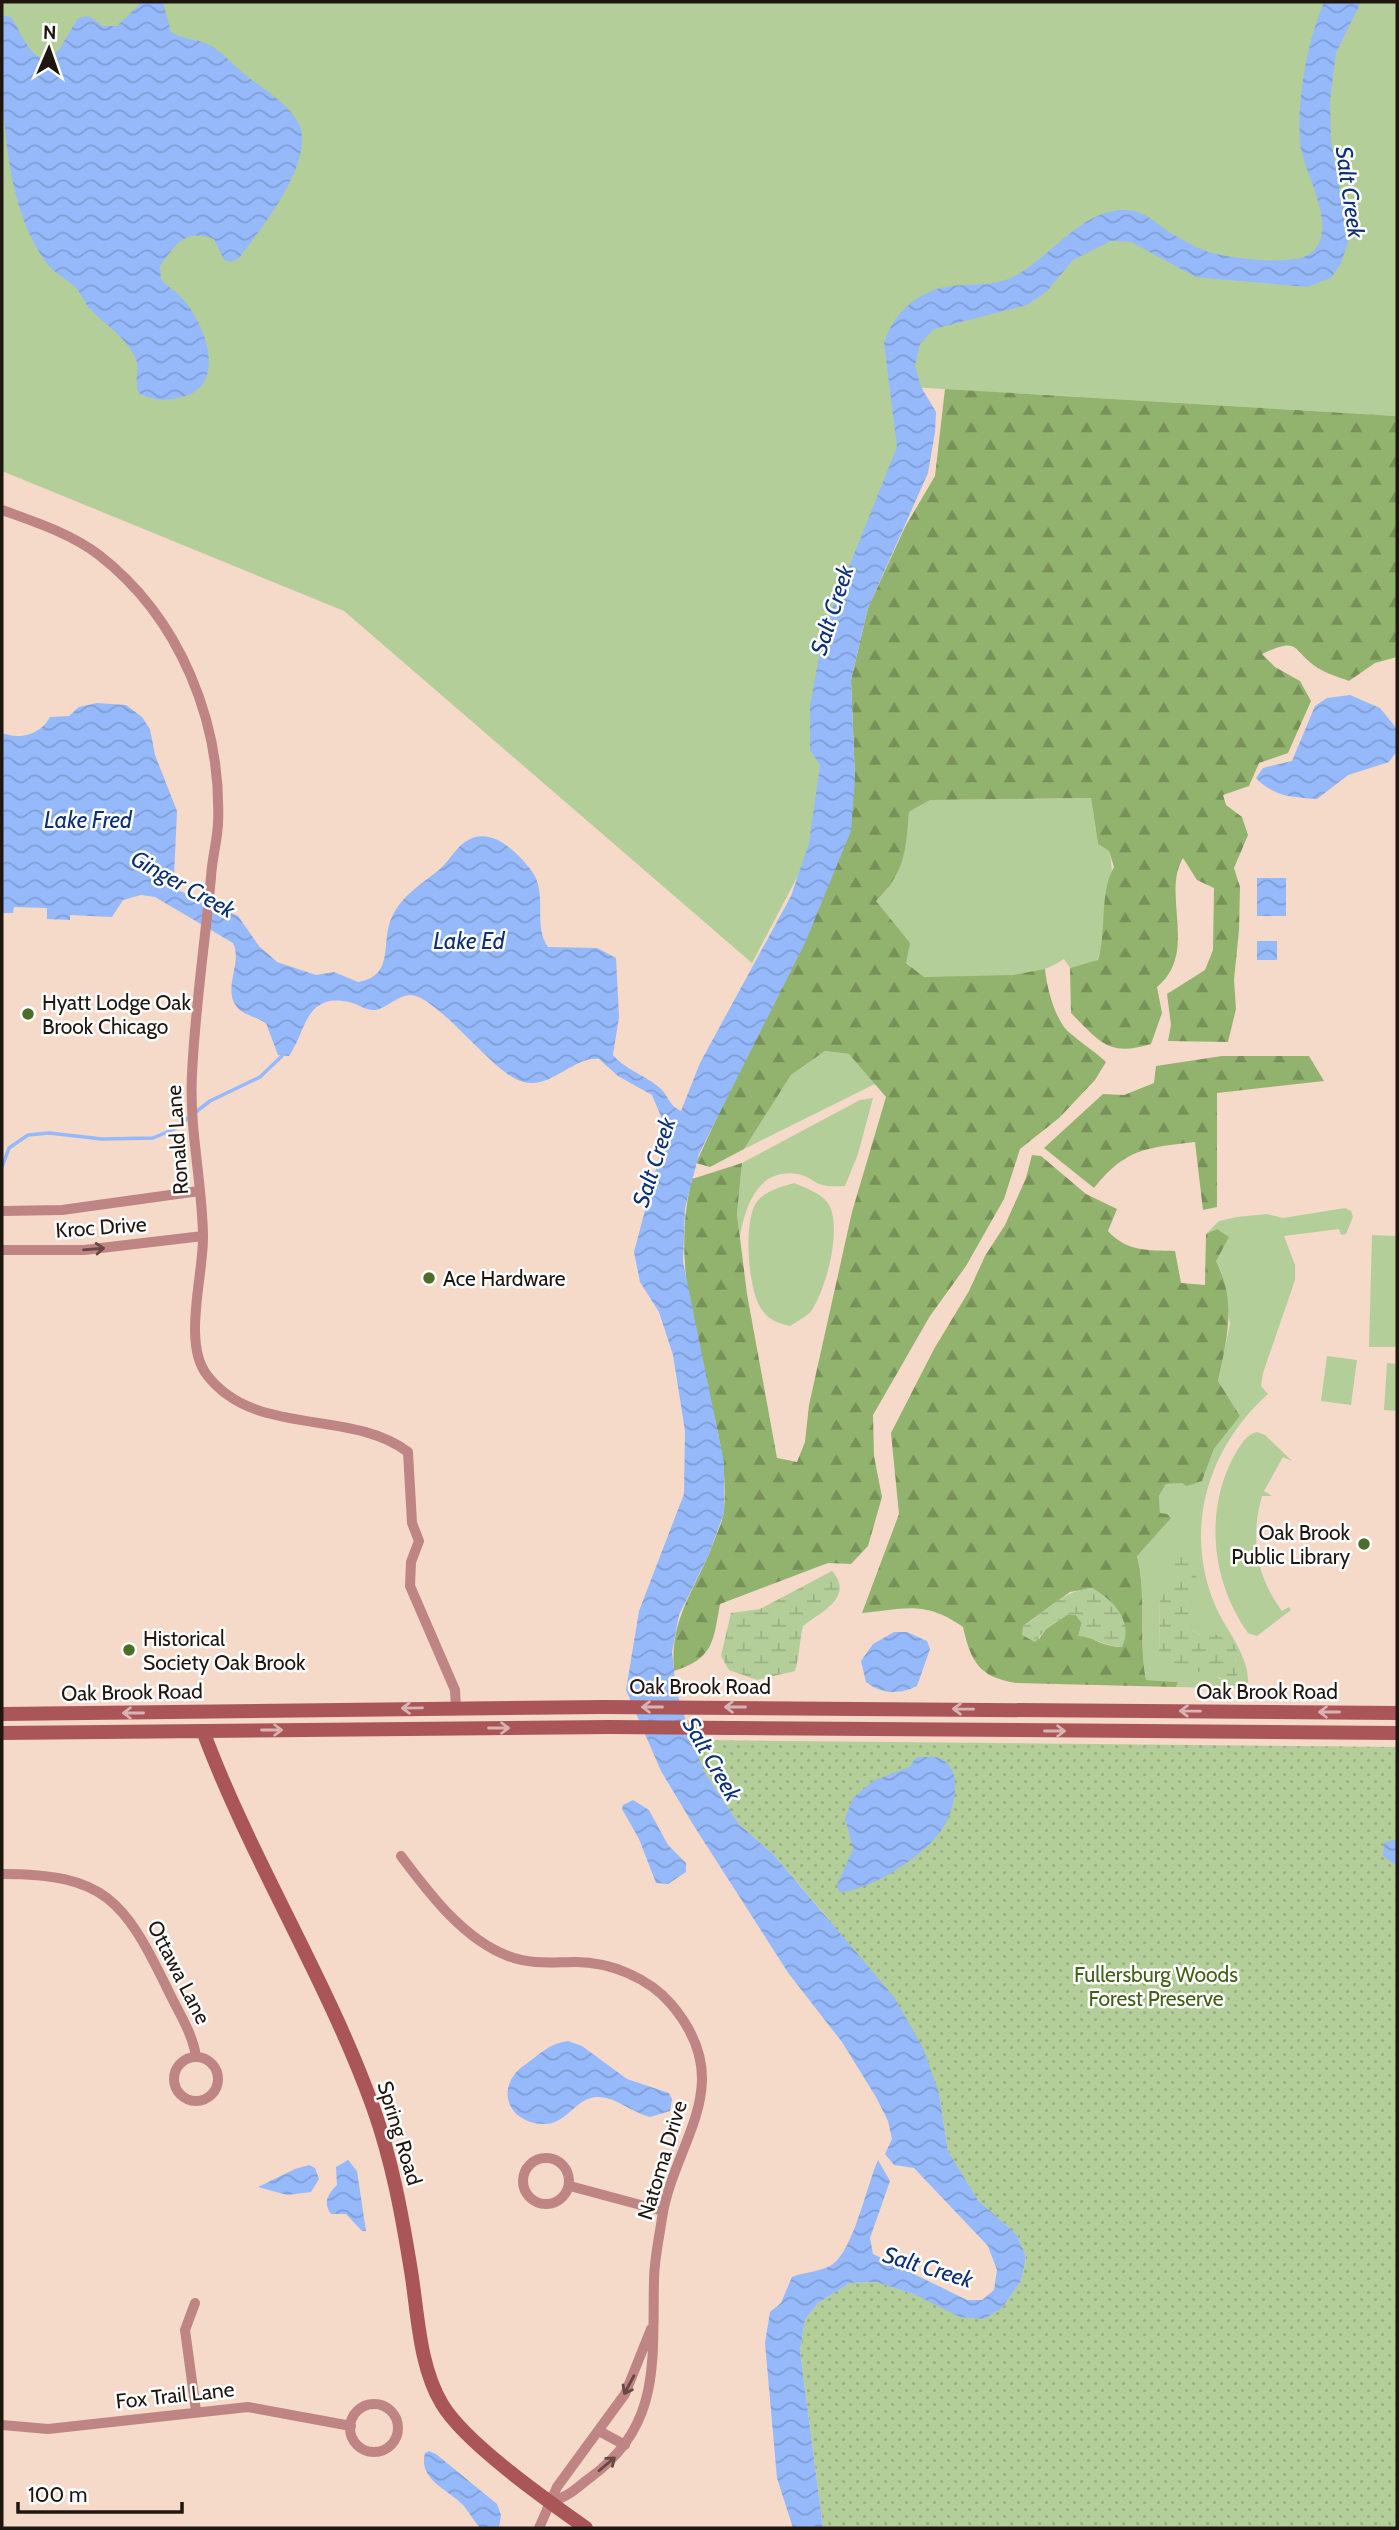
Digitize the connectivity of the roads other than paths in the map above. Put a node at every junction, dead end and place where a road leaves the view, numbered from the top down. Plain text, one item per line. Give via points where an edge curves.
1 (2, 510) edge
2 (200, 1191) junction
3 (2, 1211) edge
4 (203, 1236) junction
5 (2, 1250) edge
6 (456, 1708) junction
7 (201, 1712) junction
8 (1397, 1713) edge
9 (2, 1714) edge
10 (204, 1731) junction
11 (2, 1733) edge
12 (1397, 1733) edge
13 (401, 1856) dead end
14 (2, 1874) edge
15 (196, 2057) junction
16 (570, 2186) junction
17 (663, 2211) junction
18 (195, 2303) dead end
19 (654, 2321) junction
20 (196, 2411) junction
21 (2, 2425) edge
22 (351, 2426) junction
23 (599, 2431) junction
24 (625, 2445) junction
25 (551, 2501) junction
26 (539, 2528) edge
27 (586, 2528) edge

1 - 2 street, Ronald Lane via 67,535 98,555 148,602 199,694 211,740 218,823 192,1072 192,1126
2 - 3 street, Kroc Drive via 62,1210
2 - 4 street, Ronald Lane
5 -> 4 street, Kroc Drive via 84,1250
4 - 6 street, Ronald Lane via 195,1351 206,1374 229,1397 260,1412 376,1433 408,1452 412,1523 419,1541 411,1562 410,1586 455,1690
6 -> 7 main road, Oak Brook Road
8 -> 6 main road, Oak Brook Road
7 -> 9 main road, Oak Brook Road
7 - 10 street, Spring Road
10 - 11 main road, Oak Brook Road
10 -> 12 main road, Oak Brook Road via 609,1727
10 - 25 main road, Spring Road via 372,2105 396,2182 424,2352 437,2395 446,2412 471,2437
13 - 17 street, Natoma Drive via 453,1917 493,1950 537,1963 610,1967 632,1975 670,2003 693,2042 701,2093 696,2123
14 - 15 street, Ottawa Lane via 63,1877 100,1892 123,1912 144,1942
15 - 15 street, Ottawa Lane via 182,2063 174,2083 182,2096 196,2101 214,2093 218,2080 214,2067
16 - 16 street via 562,2165 550,2158 536,2159 523,2173 524,2192 540,2204 556,2201
16 - 17 street
17 - 19 street, Natoma Drive via 654,2277
18 - 20 street via 185,2330
19 -> 23 street, Natoma Drive via 633,2378
19 - 24 street, Natoma Drive via 653,2377
20 - 21 street, Fox Trail Lane via 48,2429
20 - 22 street, Fox Trail Lane via 254,2408
22 - 22 street via 359,2447 373,2452 388,2448 397,2435 396,2419 378,2405 357,2412
23 - 24 street
23 - 25 street, Natoma Drive
25 -> 24 street, Natoma Drive via 571,2494
25 - 26 street
25 - 27 main road, Spring Road

